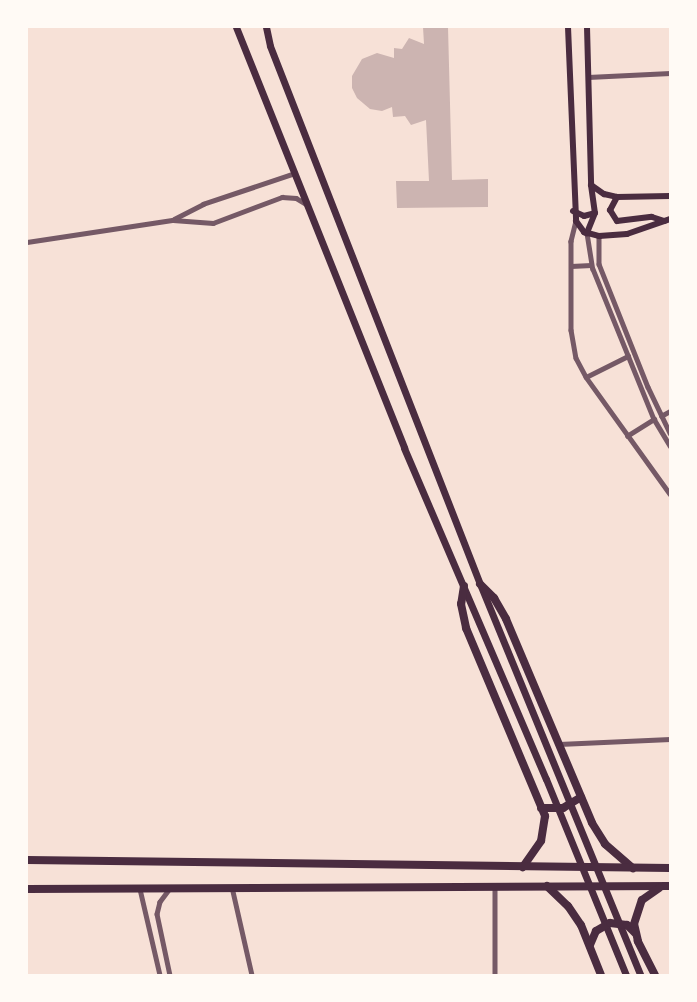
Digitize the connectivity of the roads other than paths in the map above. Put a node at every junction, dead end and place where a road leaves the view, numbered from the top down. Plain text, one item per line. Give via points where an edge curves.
1 (236, 27) edge
2 (243, 27) edge
3 (266, 27) edge
4 (568, 27) edge
5 (586, 27) edge
6 (239, 36) junction
7 (670, 73) edge
8 (588, 77) junction
9 (295, 173) junction
10 (591, 185) junction
11 (670, 196) edge
12 (617, 197) junction
13 (308, 206) junction
14 (573, 211) junction
15 (595, 213) junction
16 (173, 220) junction
17 (667, 220) edge
18 (576, 221) junction
19 (587, 233) junction
20 (599, 236) junction
21 (27, 242) edge
22 (591, 265) junction
23 (571, 266) junction
24 (627, 356) junction
25 (585, 377) junction
26 (670, 411) edge
27 (661, 416) junction
28 (654, 420) junction
29 (670, 433) edge
30 (627, 436) junction
31 (670, 446) edge
32 (669, 492) edge
33 (473, 564) junction
34 (457, 570) junction
35 (480, 584) junction
36 (464, 586) junction
37 (670, 739) edge
38 (559, 744) junction
39 (581, 797) junction
40 (541, 808) junction
41 (27, 860) edge
42 (524, 867) junction
43 (634, 868) junction
44 (670, 868) edge
45 (232, 886) junction
46 (495, 886) junction
47 (547, 886) junction
48 (666, 886) edge
49 (170, 888) junction
50 (27, 889) edge
51 (140, 889) junction
52 (635, 933) junction
53 (590, 945) junction
54 (160, 975) edge
55 (170, 975) edge
56 (252, 975) edge
57 (495, 975) edge
58 (601, 975) edge
59 (626, 975) edge
60 (640, 975) edge
61 (655, 975) edge

1 - 6 main road
2 - 6 main road
3 - 33 main road via 270,46
4 - 14 main road
5 - 8 main road
6 - 9 main road
7 - 8 street
8 - 10 main road
9 - 13 main road
9 - 16 street via 203,204
10 - 12 main road
10 - 15 main road
11 - 12 main road
12 - 17 main road via 610,210 617,221 652,217
13 - 16 street via 296,198 282,197 218,222
13 - 34 main road via 395,427
14 - 15 main road via 584,216
14 - 18 main road
15 - 19 main road
16 - 21 street
17 - 20 main road via 627,234
18 - 19 main road
18 - 23 street
19 - 20 main road
19 - 22 street
20 - 27 street via 599,264
22 - 23 street
22 - 24 street
23 - 25 street via 571,335
24 - 25 street
24 - 28 street
25 - 30 street
26 - 27 street
27 - 29 street
28 - 30 street
28 - 31 street
30 - 32 street
33 - 34 main road
33 - 35 main road
34 - 36 main road
35 - 38 highway via 494,597 506,619
35 - 60 main road
36 - 40 highway via 461,602 466,628
36 - 59 main road
37 - 38 street
38 - 39 highway
39 - 40 highway via 563,808
39 - 43 highway via 605,844
40 - 42 highway via 545,825 541,841
41 - 42 highway
42 - 43 highway
43 - 44 highway
45 - 46 highway
45 - 49 highway
45 - 56 street
46 - 47 highway
46 - 57 street
47 - 48 highway
47 - 53 highway via 575,915
48 - 52 highway via 648,894 638,908
49 - 51 highway
49 - 55 street via 157,914
50 - 51 highway
51 - 54 street
52 - 53 highway via 627,925 610,922 596,931
52 - 61 highway
53 - 58 highway

